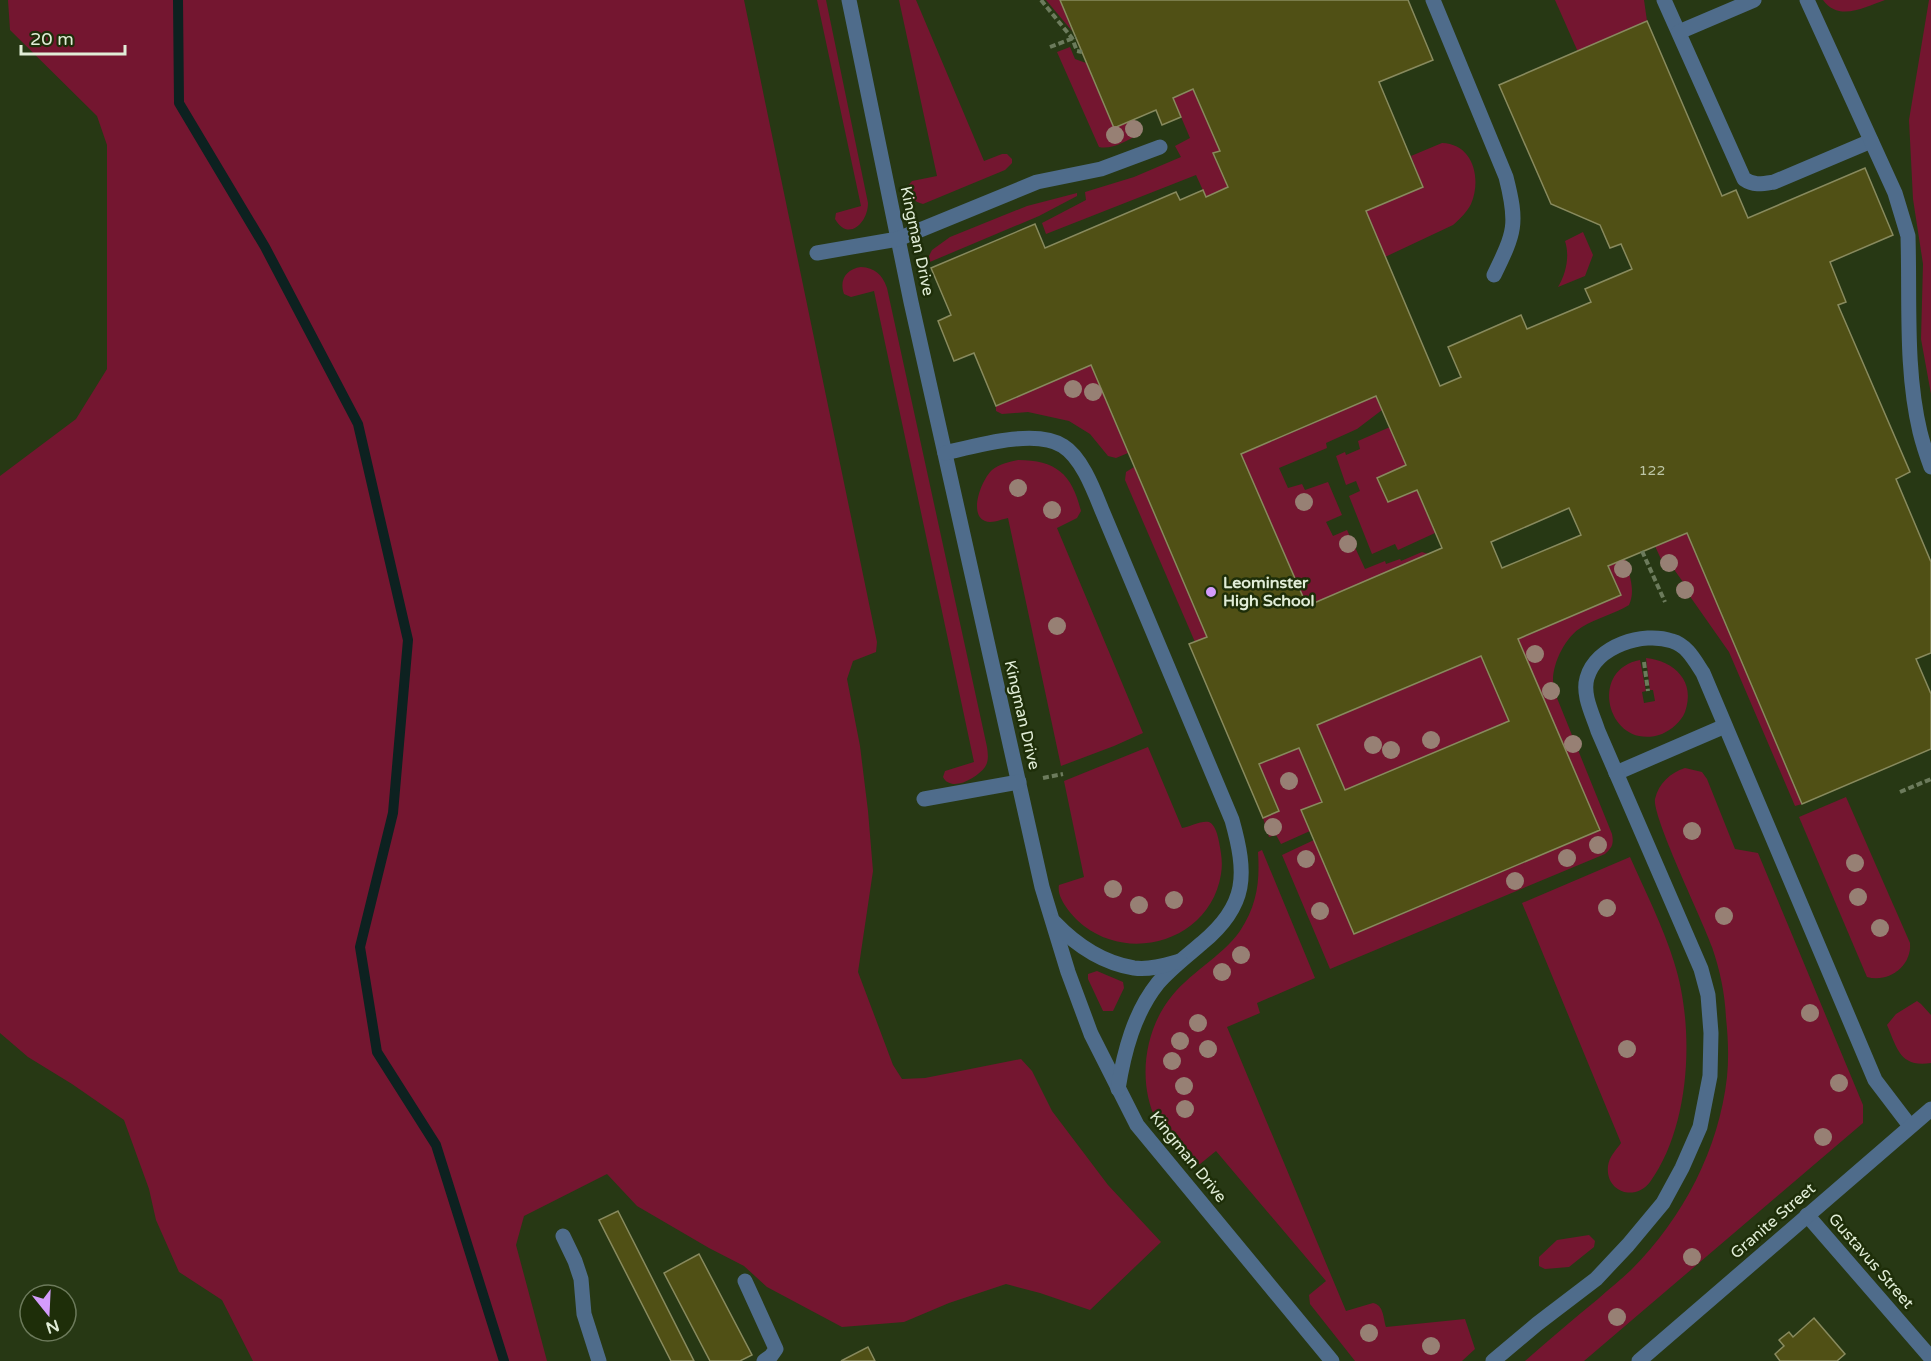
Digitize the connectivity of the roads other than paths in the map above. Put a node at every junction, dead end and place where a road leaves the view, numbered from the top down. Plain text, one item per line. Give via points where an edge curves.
1 (849, 0) edge
2 (1433, 0) edge
3 (1664, 0) edge
4 (1754, 0) edge
5 (1807, 0) edge
6 (1679, 32) junction
7 (1871, 141) junction
8 (1160, 147) dead end
9 (898, 239) junction
10 (817, 253) dead end
11 (1494, 275) dead end
12 (945, 453) junction
13 (1931, 467) edge
14 (1725, 726) junction
15 (1616, 773) junction
16 (1019, 782) junction
17 (924, 799) dead end
18 (1051, 918) junction
19 (1180, 961) junction
20 (1118, 1089) junction
21 (1931, 1109) edge
22 (1910, 1126) junction
23 (1806, 1215) junction
24 (563, 1236) dead end
25 (745, 1281) dead end
26 (1931, 1358) edge
27 (599, 1361) edge
28 (764, 1361) edge
29 (1332, 1361) edge
30 (1493, 1361) edge
31 (1639, 1361) edge

1 - 9 street, Kingman Drive
2 - 11 street via 1512,200 1514,228
3 - 6 street
4 - 6 street
5 - 7 street
6 - 7 street via 1744,178 1750,183 1774,182
7 - 13 street via 1896,193 1908,236 1913,394
8 - 9 street via 1101,169 1037,182
9 - 10 street
9 - 12 street, Kingman Drive
12 - 16 street, Kingman Drive
12 - 19 street via 992,442 1046,440 1063,446 1079,463 1092,487 1223,796 1238,842 1240,886 1235,905 1224,922
14 - 15 street
14 - 15 street via 1703,674 1685,648 1653,637 1623,644 1607,651 1593,665 1587,679 1587,696
14 - 22 street via 1872,1073
15 - 30 street via 1701,969 1708,995 1710,1076 1700,1127 1664,1203 1628,1245 1596,1279
16 - 17 street
16 - 18 street, Kingman Drive
18 - 19 street via 1084,949 1134,968
18 - 20 street, Kingman Drive via 1091,1034
19 - 20 street via 1144,1004 1123,1059
20 - 29 street, Kingman Drive via 1137,1125
21 - 22 street, Granite Street
22 - 23 street, Granite Street
23 - 26 street, Gustavus Street
23 - 31 street, Granite Street
24 - 27 street via 581,1279 584,1314
25 - 28 street via 776,1349

